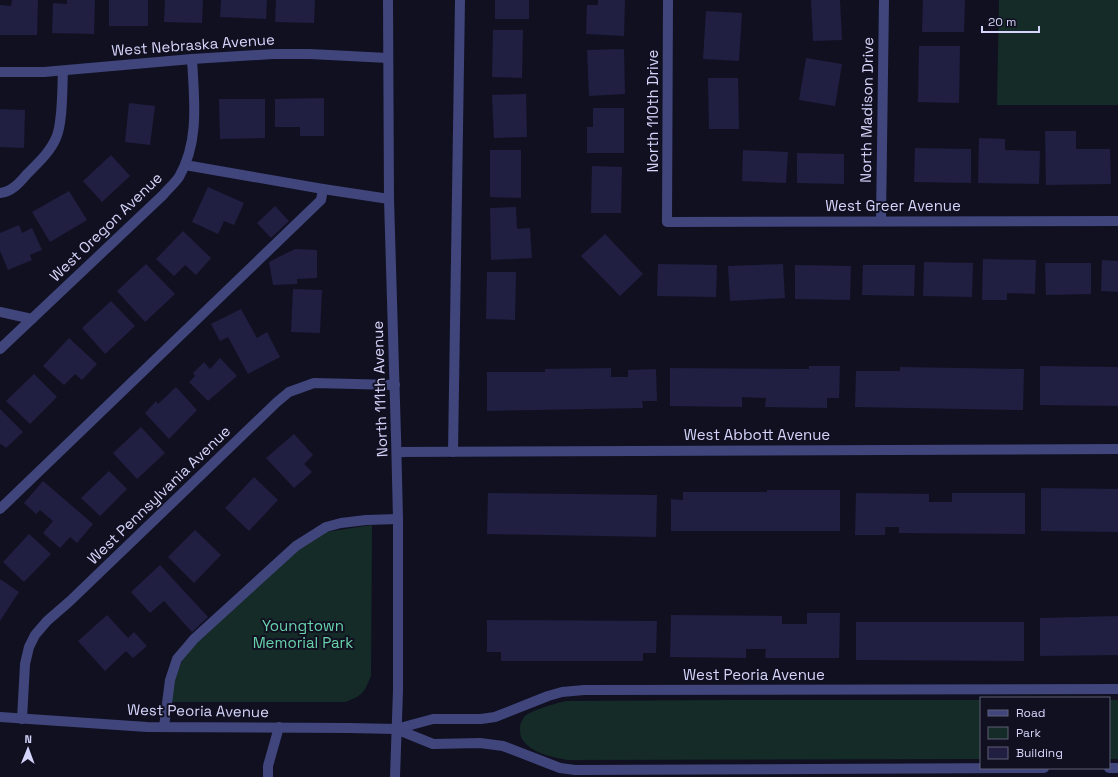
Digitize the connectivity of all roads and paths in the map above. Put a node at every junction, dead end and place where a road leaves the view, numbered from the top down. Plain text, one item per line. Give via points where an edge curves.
1 (388, 0) edge
2 (460, 0) edge
3 (668, 0) edge
4 (884, 0) edge
5 (192, 58) junction
6 (388, 58) junction
7 (62, 71) junction
8 (0, 72) edge
9 (185, 165) junction
10 (323, 189) junction
11 (0, 193) edge
12 (389, 199) junction
13 (881, 221) junction
14 (1118, 221) edge
15 (667, 222) joint
16 (0, 312) edge
17 (32, 319) junction
18 (0, 350) edge
19 (395, 385) junction
20 (1118, 449) edge
21 (397, 452) junction
22 (453, 452) junction
23 (0, 509) edge
24 (398, 519) junction
25 (1118, 689) edge
26 (0, 717) edge
27 (22, 719) junction
28 (164, 727) junction
29 (279, 727) junction
30 (396, 729) junction
31 (980, 768) edge
32 (268, 777) edge
33 (395, 777) edge

1 - 6 street, North 111th Avenue
2 - 22 street
3 - 15 street, North 110th Drive
4 - 13 street, North Madison Drive
5 - 6 street, West Nebraska Avenue via 303,54
5 - 7 street, West Nebraska Avenue
5 - 9 street, West Oregon Avenue via 194,120
6 - 12 street, North 111th Avenue
7 - 8 street, West Nebraska Avenue
7 - 11 street via 61,111 57,137 49,151 21,181 12,189
9 - 10 street
9 - 17 street, West Oregon Avenue via 178,178 163,195
10 - 12 street
10 - 23 street via 321,200
12 - 19 street, North 111th Avenue
13 - 14 street, West Greer Avenue
13 - 15 street, West Greer Avenue
16 - 17 street
17 - 18 street, West Oregon Avenue
19 - 21 street, North 111th Avenue
19 - 27 street, West Pennsylvania Avenue via 314,383 289,392 277,402 35,635 25,664
20 - 22 street, West Abbott Avenue
21 - 22 street, West Abbott Avenue
21 - 24 street, North 111th Avenue
24 - 28 street via 336,524 326,527 296,546 194,639 177,659 170,680
24 - 30 street, North 111th Avenue
25 - 30 street, West Peoria Avenue via 584,690 548,696 496,717 433,719
26 - 27 street, West Peoria Avenue
27 - 28 street, West Peoria Avenue
28 - 29 street, West Peoria Avenue
29 - 30 street, West Peoria Avenue
29 - 32 street via 268,766
30 - 31 street, West Peoria Avenue via 433,744 503,746 560,768 575,770
30 - 33 street, North 111th Avenue

